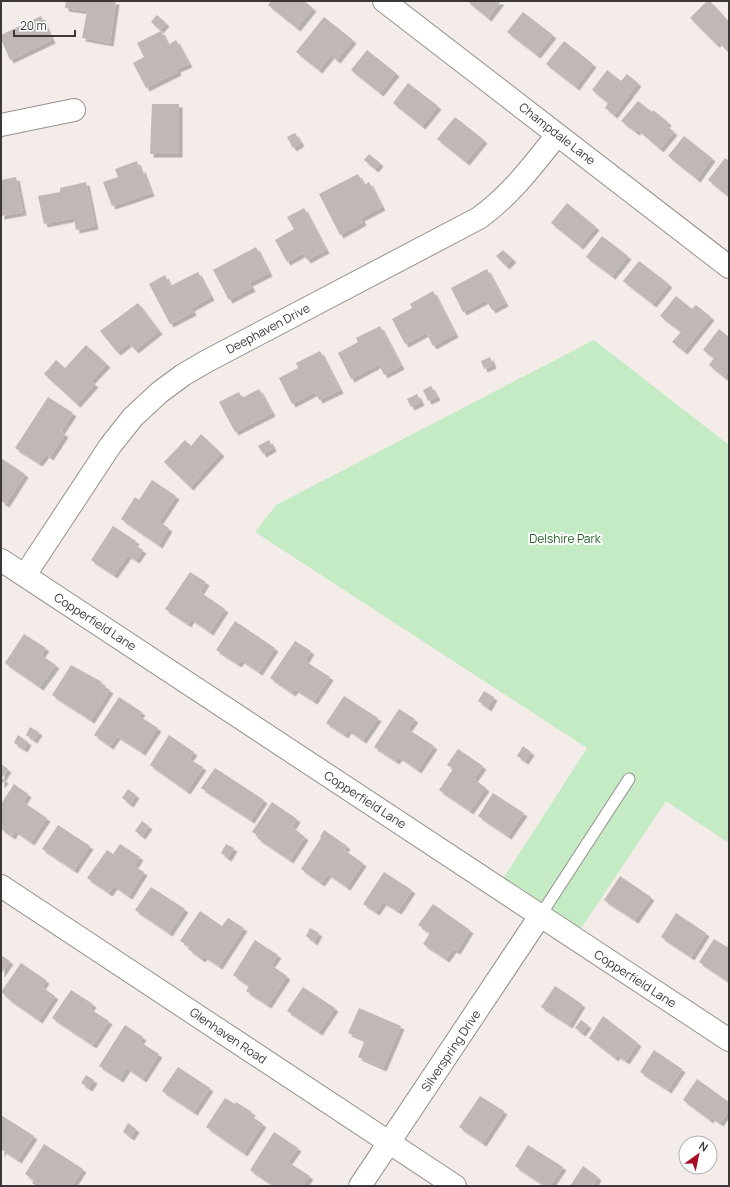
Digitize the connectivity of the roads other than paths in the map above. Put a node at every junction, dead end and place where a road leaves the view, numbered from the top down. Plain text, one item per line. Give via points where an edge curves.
1 (384, 1) edge
2 (74, 110) dead end
3 (1, 125) edge
4 (557, 134) junction
5 (729, 267) edge
6 (1, 560) edge
7 (25, 576) junction
8 (630, 779) dead end
9 (1, 886) edge
10 (540, 916) junction
11 (729, 1040) edge
12 (389, 1143) junction
13 (360, 1186) edge
14 (455, 1186) edge

1 - 4 street, Champdale Lane
2 - 3 street
4 - 5 street, Champdale Lane
4 - 7 street, Deephaven Drive via 520,182 498,204 479,218 207,361 160,392 133,417 110,446
6 - 7 street, Copperfield Lane
7 - 10 street, Copperfield Lane
8 - 10 lane
9 - 12 street, Glenhaven Road
10 - 11 street, Copperfield Lane
10 - 12 street, Silverspring Drive
12 - 13 street, Silverspring Drive
12 - 14 street, Glenhaven Road

